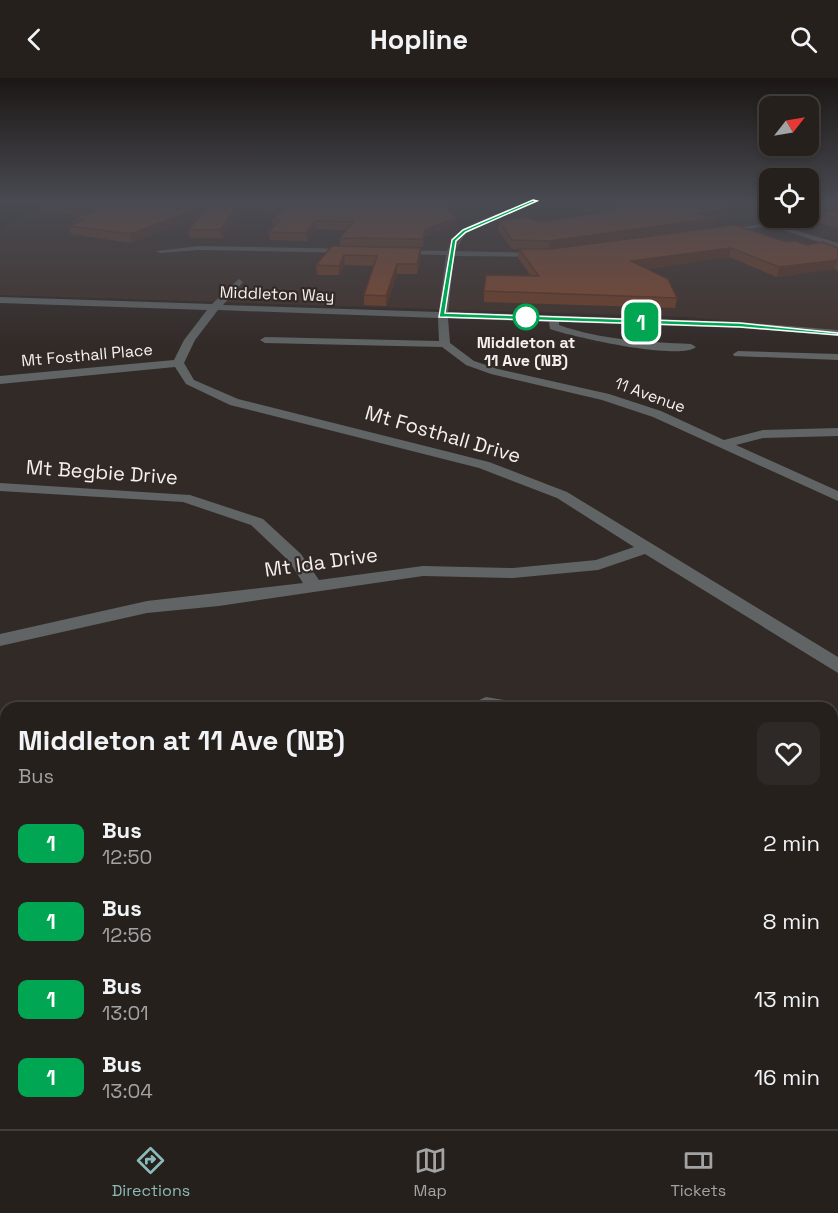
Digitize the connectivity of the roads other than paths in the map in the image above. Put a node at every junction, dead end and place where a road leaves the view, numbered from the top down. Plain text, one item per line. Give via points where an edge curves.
1 (172, 250) edge
2 (308, 250) edge
3 (452, 250) edge
4 (160, 251) dead end
5 (359, 251) edge
6 (382, 252) edge
7 (451, 253) junction
8 (549, 254) edge
9 (239, 282) dead end
10 (0, 300) edge
11 (213, 309) junction
12 (284, 311) junction
13 (441, 315) junction
14 (554, 318) junction
15 (838, 333) edge
16 (445, 344) junction
17 (691, 347) dead end
18 (738, 354) dead end
19 (838, 357) edge
20 (178, 363) junction
21 (0, 380) edge
22 (838, 432) edge
23 (723, 444) junction
24 (0, 487) edge
25 (838, 497) edge
26 (648, 547) junction
27 (313, 585) junction
28 (0, 640) edge
29 (838, 666) edge

1 - 4 street
2 - 5 street
3 - 7 street
6 - 7 street
7 - 8 street
7 - 13 street
9 - 11 street
10 - 11 street, Middleton Way
11 - 12 street, Middleton Way
11 - 20 street via 184,345
12 - 13 street, Middleton Way
12 - 16 street via 265,340
13 - 14 street, Middleton Way
13 - 16 street
14 - 15 street, Middleton Way via 751,325
14 - 17 street via 554,327 574,335
16 - 23 street, 11 Avenue via 470,363 495,372 605,397 657,414
18 - 19 street
20 - 21 street, Mt Fosthall Place
20 - 26 street, Mt Fosthall Drive via 190,382 234,402 484,465 562,495
22 - 23 street via 763,434
23 - 25 street, 11 Avenue
24 - 27 street, Mt Begbie Drive via 185,498 257,522 295,558
26 - 27 street, Mt Ida Drive via 598,565 513,573 423,571
26 - 29 street, Mt Fosthall Drive
27 - 28 street, Mt Ida Drive via 147,607

